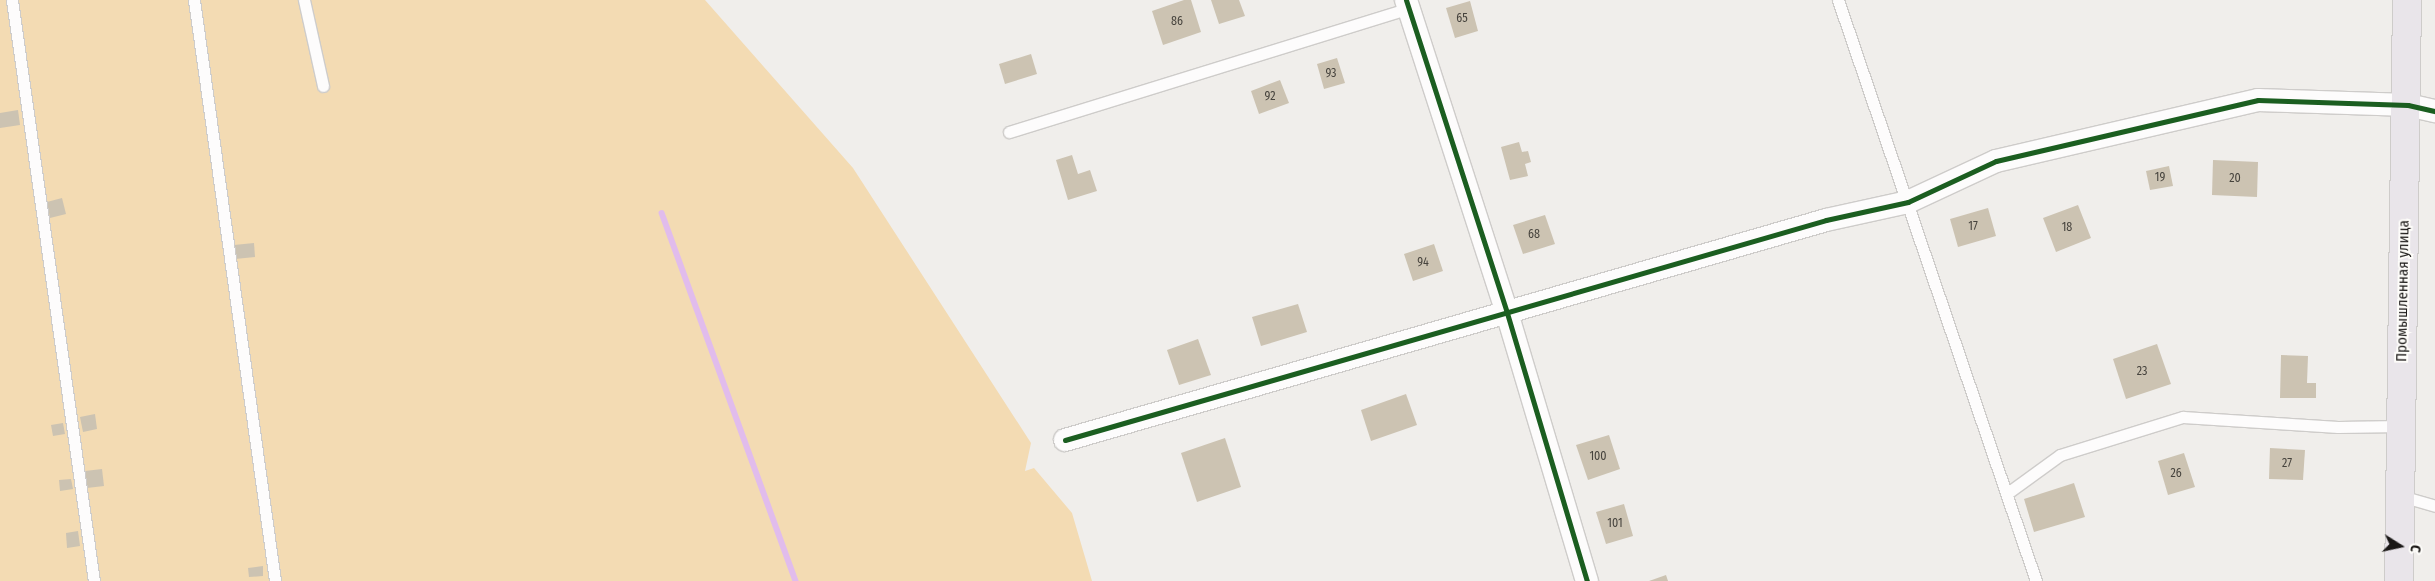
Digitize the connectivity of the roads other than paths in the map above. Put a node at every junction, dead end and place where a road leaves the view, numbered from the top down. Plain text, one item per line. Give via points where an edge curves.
1 (12, 0) edge
2 (194, 0) edge
3 (304, 0) edge
4 (1838, 0) edge
5 (2407, 0) edge
6 (1408, 4) edge
7 (323, 86) dead end
8 (2408, 105) junction
9 (2435, 111) edge
10 (1009, 132) dead end
11 (1908, 202) junction
12 (1507, 312) junction
13 (2400, 426) junction
14 (1065, 440) dead end
15 (2009, 492) junction
16 (2401, 496) junction
17 (2435, 506) edge
18 (94, 581) edge
19 (275, 581) edge
20 (1587, 581) edge
21 (2036, 581) edge
22 (2399, 581) edge

1 - 18 lane
2 - 19 lane
3 - 7 lane
4 - 11 lane
5 - 8 main road, Промышленная улица
6 - 10 lane
6 - 12 street
8 - 9 street
8 - 11 street via 2258,100 1996,161
8 - 13 main road, Промышленная улица
11 - 12 street via 1826,220
11 - 15 lane
12 - 14 street
12 - 20 street
13 - 15 lane via 2338,427 2183,416 2060,455
13 - 16 main road, Промышленная улица
15 - 21 lane
16 - 17 lane
16 - 22 main road, Промышленная улица

